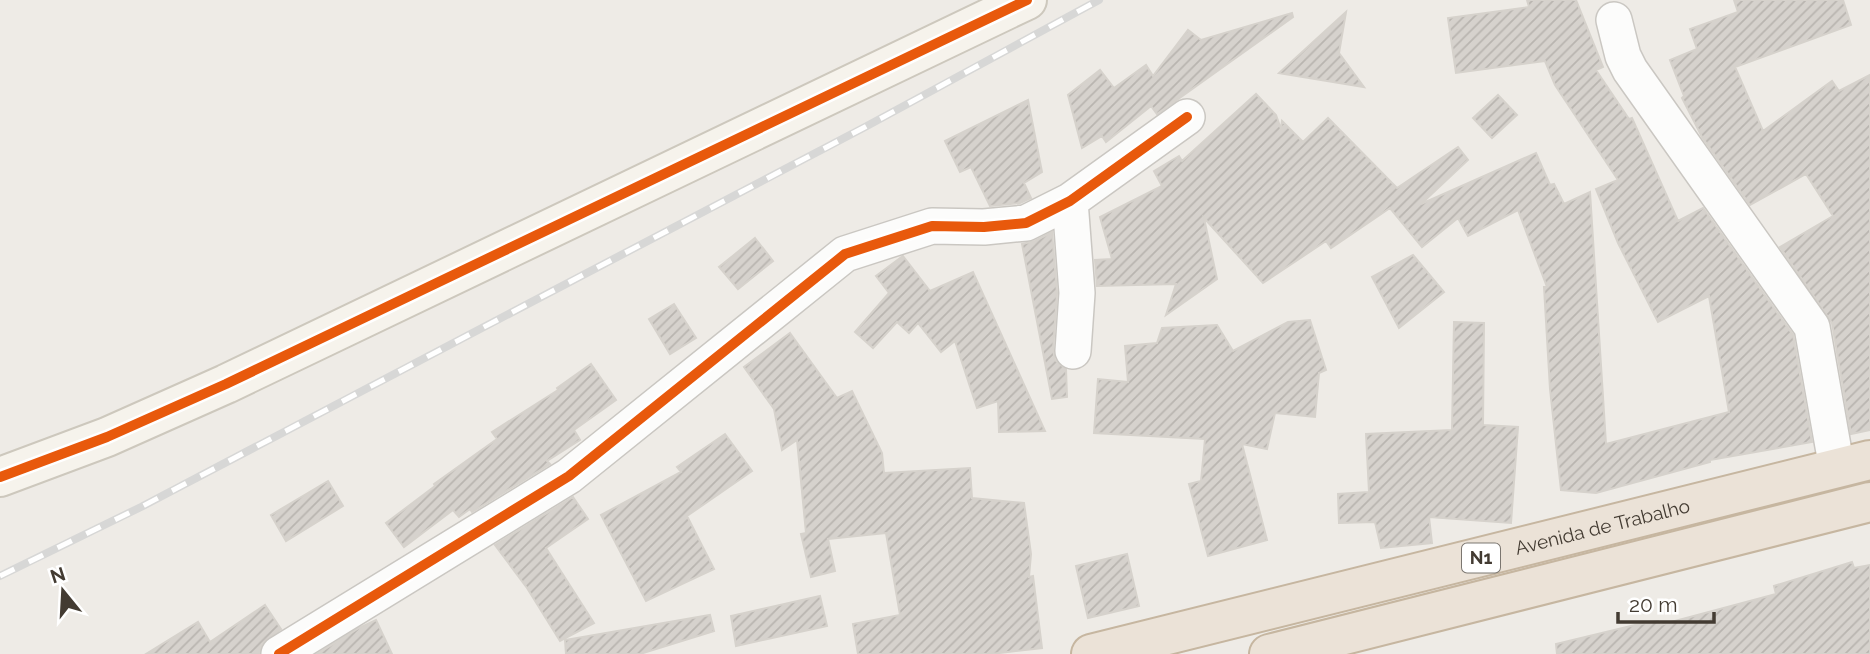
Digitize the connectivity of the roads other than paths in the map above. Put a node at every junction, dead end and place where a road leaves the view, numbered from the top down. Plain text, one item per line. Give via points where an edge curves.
1 (1027, 0) edge
2 (1614, 20) dead end
3 (1186, 117) dead end
4 (1070, 201) junction
5 (1073, 351) dead end
6 (1853, 464) edge
7 (0, 478) edge
8 (1870, 502) edge
9 (1636, 520) junction
10 (1649, 558) junction
11 (279, 654) edge
12 (1091, 654) edge
13 (1269, 654) edge

1 - 7 street via 239,379
2 - 6 street via 1630,70 1812,327
3 - 4 street
4 - 5 street via 1077,293
4 - 11 street via 1026,223 932,226 845,254 569,476
6 - 9 highway, Avenida de Trabalho / N1
8 - 10 highway, Avenida de Trabalho / N1
9 - 10 highway
9 - 12 highway, Avenida de Trabalho / N1
10 - 13 highway, Avenida de Trabalho / N1

